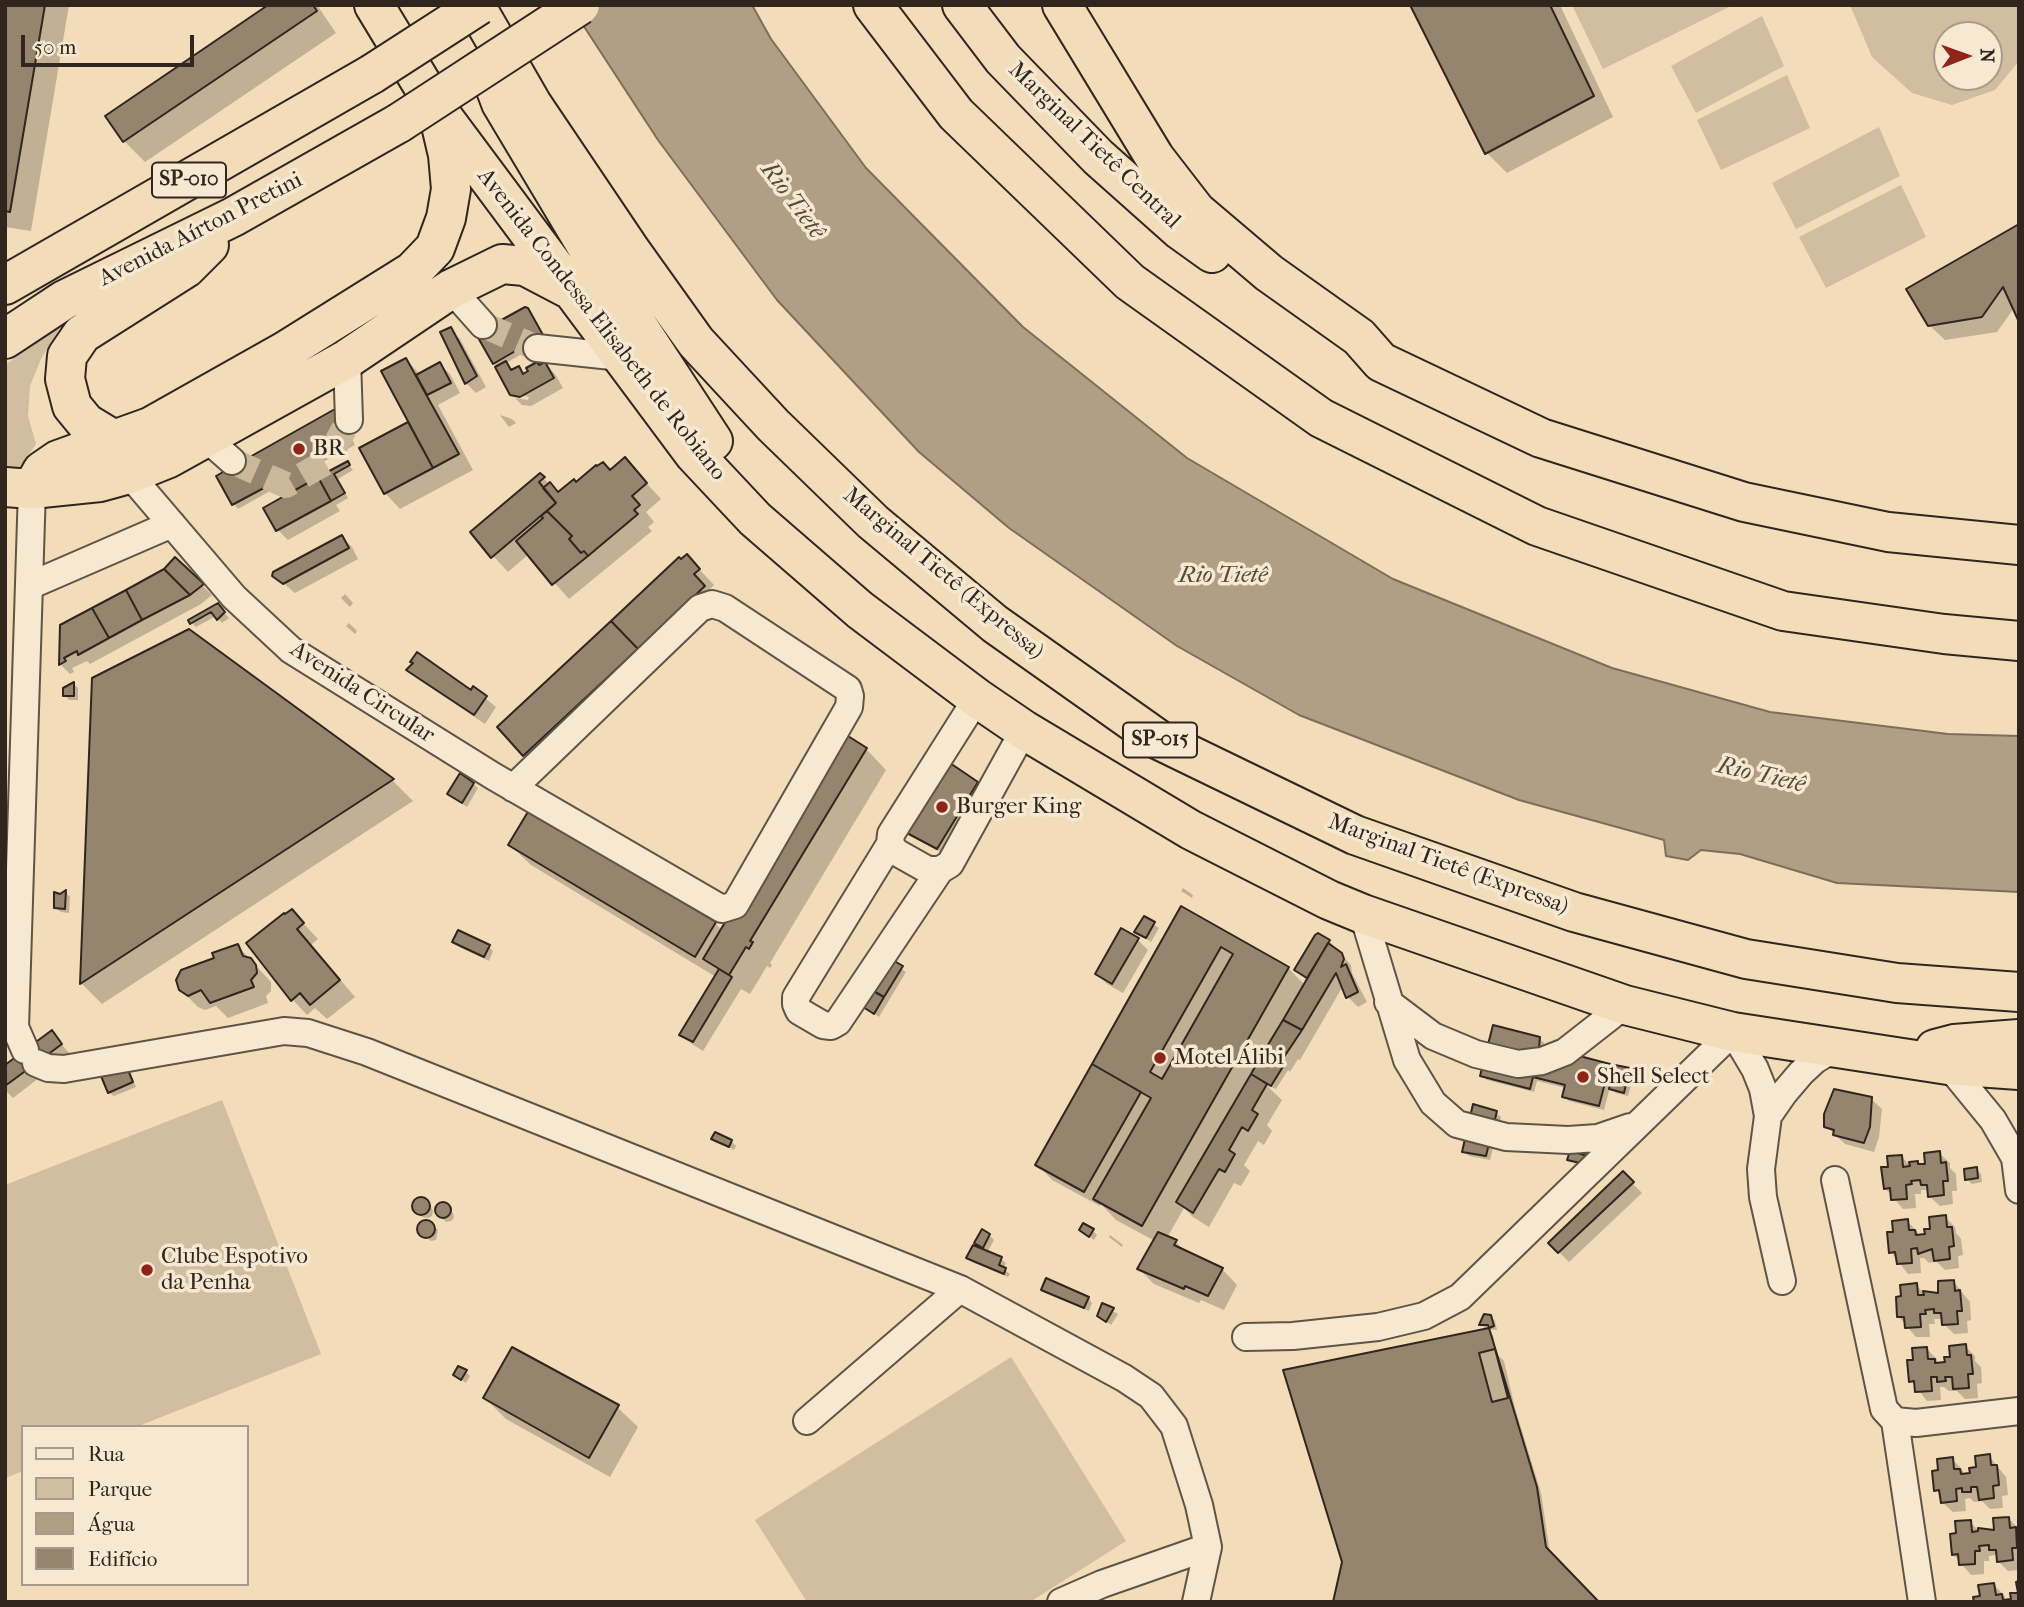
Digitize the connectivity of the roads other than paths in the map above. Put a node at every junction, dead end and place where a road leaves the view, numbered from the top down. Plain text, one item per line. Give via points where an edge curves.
1 (374, 5) edge
2 (580, 5) edge
3 (873, 5) edge
4 (962, 5) edge
5 (1062, 5) edge
6 (479, 10) edge
7 (437, 109) junction
8 (233, 217) junction
9 (5, 285) edge
10 (451, 289) junction
11 (572, 290) junction
12 (484, 325) tunnel mouth
13 (5, 339) edge
14 (537, 348) tunnel mouth
15 (621, 357) junction
16 (347, 359) junction
17 (1381, 362) junction
18 (349, 420) tunnel mouth
19 (121, 457) junction
20 (19, 488) edge
21 (755, 519) junction
22 (172, 524) junction
23 (2019, 545) edge
24 (29, 586) junction
25 (2019, 641) edge
26 (977, 698) junction
27 (1024, 730) junction
28 (503, 782) junction
29 (13, 840) edge
30 (890, 845) junction
31 (940, 870) junction
32 (1363, 914) junction
33 (2019, 992) edge
34 (1388, 1002) junction
35 (1625, 1005) junction
36 (1733, 1032) junction
37 (2019, 1039) edge
38 (1835, 1048) junction
39 (1903, 1058) junction
40 (1948, 1065) junction
41 (2019, 1070) edge
42 (1768, 1116) junction
43 (1637, 1124) junction
44 (2017, 1155) edge
45 (1835, 1180) dead end
46 (2019, 1190) edge
47 (1782, 1281) dead end
48 (960, 1289) junction
49 (1246, 1337) dead end
50 (2019, 1411) edge
51 (807, 1421) dead end
52 (1895, 1421) junction
53 (1208, 1547) junction
54 (1061, 1602) edge
55 (1196, 1602) edge
56 (1922, 1602) edge

1 - 7 highway, Avenida Condessa Elisabeth de Robiano
2 - 8 highway, Avenida Aírton Pretini / SP-010, bridge via 399,123
3 - 25 highway via 956,114 1130,282 1321,418 1537,526 1783,611
4 - 17 highway, Marginal Tietê Central via 1003,59 1098,157 1180,230 1282,305
5 - 17 highway via 1155,158 1196,211 1269,274 1359,337
6 - 9 highway, Avenida Aírton Pretini / SP-010, bridge
6 - 21 highway via 489,69 501,103 596,262 730,467
6 - 33 highway, Marginal Tietê (Expressa) / SP-015 via 532,104 696,342 873,522 995,624 1159,740 1354,835 1574,912 1746,959 1897,984
7 - 11 highway, Avenida Condessa Elisabeth de Robiano
7 - 19 highway via 451,189 435,248 413,271 150,427
8 - 13 highway, Avenida Aírton Pretini / SP-010 via 64,300
8 - 19 highway via 186,268 82,334 67,356 65,379 72,407
10 - 11 highway via 502,264 525,266
10 - 12 street
10 - 16 highway
11 - 15 highway, Avenida Condessa Elisabeth de Robiano
14 - 15 street
15 - 21 highway, Avenida Condessa Elisabeth de Robiano via 694,454
16 - 18 street
16 - 19 highway via 219,450 169,458
17 - 23 highway, Marginal Tietê Central via 1541,438 1744,502 1888,532
19 - 20 highway via 81,450
19 - 22 street, Avenida Circular
20 - 24 street
21 - 26 highway, Avenida Condessa Elisabeth de Robiano via 860,610
22 - 24 street
22 - 28 street, Avenida Circular via 234,597 291,650
24 - 29 street
26 - 27 highway, Avenida Condessa Elisabeth de Robiano
26 - 30 street via 891,834
27 - 31 street via 950,864
27 - 32 highway, Avenida Condessa Elisabeth de Robiano via 1191,830
28 - 28 street, Avenida Circular via 722,909 730,908 849,707 850,696 848,689 712,604 700,608
29 - 48 street via 25,1047 48,1068 284,1031 308,1033
30 - 31 street via 928,870
30 - 31 street via 796,997 799,1011 823,1026 838,1022
32 - 34 street
32 - 35 highway, Avenida Condessa Elisabeth de Robiano
34 - 35 street via 1433,1036 1476,1054 1518,1064 1565,1052
34 - 43 street via 1407,1060 1433,1103 1457,1124 1506,1137 1568,1140 1598,1138
35 - 36 highway, Avenida Condessa Elisabeth de Robiano
36 - 38 highway, Avenida Condessa Elisabeth de Robiano
36 - 42 street via 1755,1069
36 - 43 street
37 - 39 highway via 1954,1045
38 - 39 highway, Avenida Condessa Elisabeth de Robiano
38 - 42 street via 1801,1073
39 - 40 highway, Avenida Condessa Elisabeth de Robiano
40 - 41 highway, Avenida Condessa Elisabeth de Robiano
40 - 44 street
42 - 47 street via 1761,1169
43 - 49 street via 1461,1297 1424,1316 1378,1327
44 - 46 street
45 - 52 street via 1884,1409
48 - 51 street
48 - 53 street via 1151,1396 1174,1426
50 - 52 street via 1916,1423
52 - 56 street
53 - 54 street
53 - 55 street

